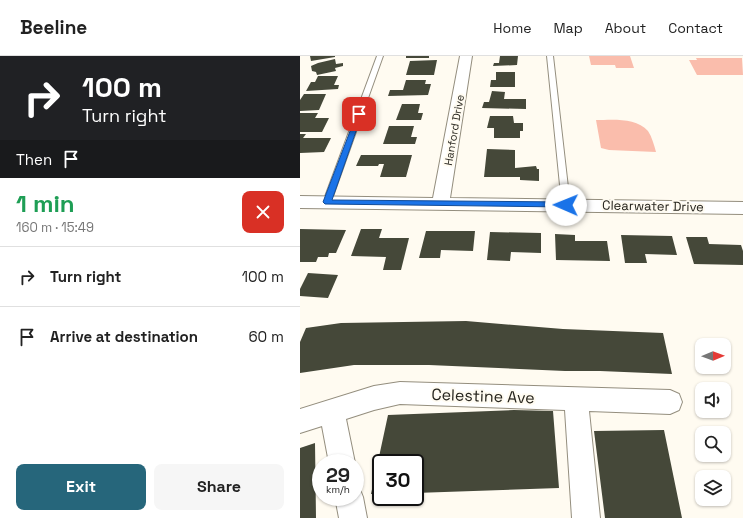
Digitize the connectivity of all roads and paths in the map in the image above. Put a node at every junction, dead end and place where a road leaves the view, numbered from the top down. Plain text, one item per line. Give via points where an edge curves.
1 (380, 56) edge
2 (466, 56) edge
3 (550, 56) edge
4 (300, 202) edge
5 (327, 202) junction
6 (441, 203) junction
7 (566, 205) junction
8 (743, 208) edge
9 (576, 399) junction
10 (670, 402) dead end
11 (332, 411) junction
12 (300, 421) edge
13 (340, 454) edge
14 (351, 506) edge
15 (353, 518) edge
16 (586, 518) edge

1 - 5 lane
2 - 6 street, Hanford Drive
3 - 7 lane
4 - 5 street, Clearwater Drive
5 - 6 street, Clearwater Drive
6 - 7 street, Clearwater Drive
7 - 8 street, Clearwater Drive
9 - 10 street, Celestine Ave
9 - 11 street, Celestine Ave via 400,393
9 - 16 street
11 - 12 street, Celestine Ave
11 - 13 street
14 - 15 street

